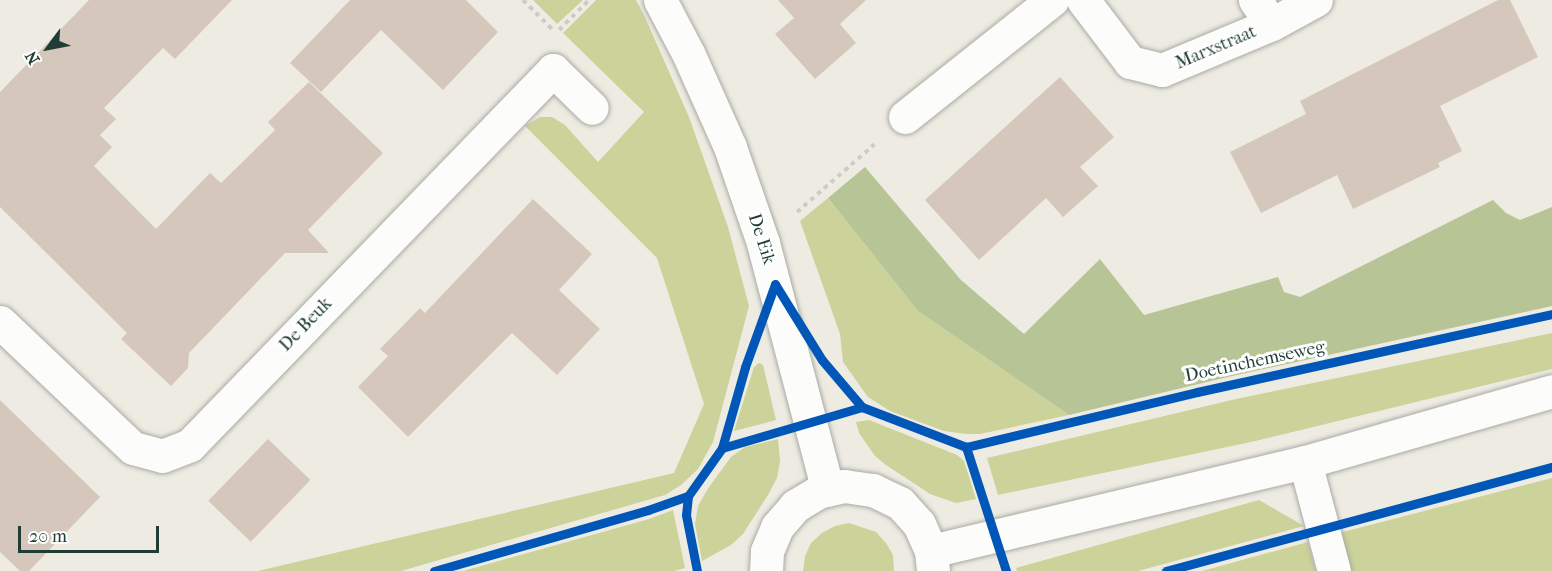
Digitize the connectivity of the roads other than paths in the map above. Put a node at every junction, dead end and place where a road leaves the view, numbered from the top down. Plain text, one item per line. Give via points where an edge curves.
1 (660, 0) edge
2 (1052, 0) edge
3 (1083, 0) edge
4 (1316, 0) edge
5 (1263, 12) edge
6 (592, 108) dead end
7 (905, 117) road end
8 (0, 322) edge
9 (1552, 391) edge
10 (1305, 462) junction
11 (828, 490) junction
12 (932, 561) edge
13 (766, 571) edge
14 (1334, 571) edge

1 - 11 street, De Eik via 730,147 763,243
2 - 7 street
3 - 5 street, Marxstraat via 1130,62 1162,70
4 - 5 street, Marxstraat
6 - 8 street, De Beuk via 554,70 190,445 162,456 133,448
9 - 10 street
10 - 12 street
10 - 14 street
11 - 12 street via 844,486 873,490 900,502 919,524
11 - 13 street via 795,506 777,527 767,551

